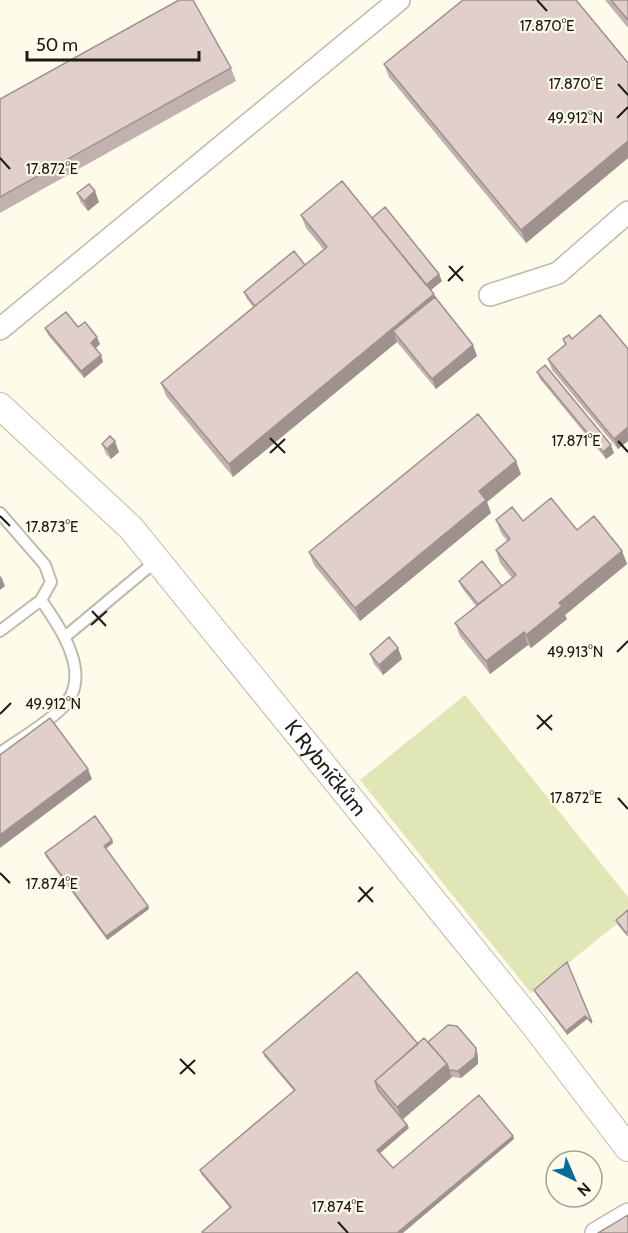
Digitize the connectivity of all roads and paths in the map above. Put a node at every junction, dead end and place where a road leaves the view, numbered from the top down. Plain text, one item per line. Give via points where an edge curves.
1 (399, 0) edge
2 (627, 214) edge
3 (490, 295) dead end
4 (0, 329) edge
5 (0, 406) edge
6 (0, 513) edge
7 (156, 561) junction
8 (41, 600) junction
9 (0, 631) edge
10 (66, 636) junction
11 (0, 753) edge
12 (628, 1148) edge
13 (628, 1214) edge
14 (596, 1233) edge

1 - 4 street
2 - 3 street via 558,273
5 - 7 street, K Rybníčkům via 130,528
6 - 8 lane via 45,565 51,582
7 - 10 lane
7 - 12 street, K Rybníčkům via 333,775
8 - 9 lane
8 - 10 lane
10 - 11 lane via 74,661 75,687 63,708
13 - 14 street

